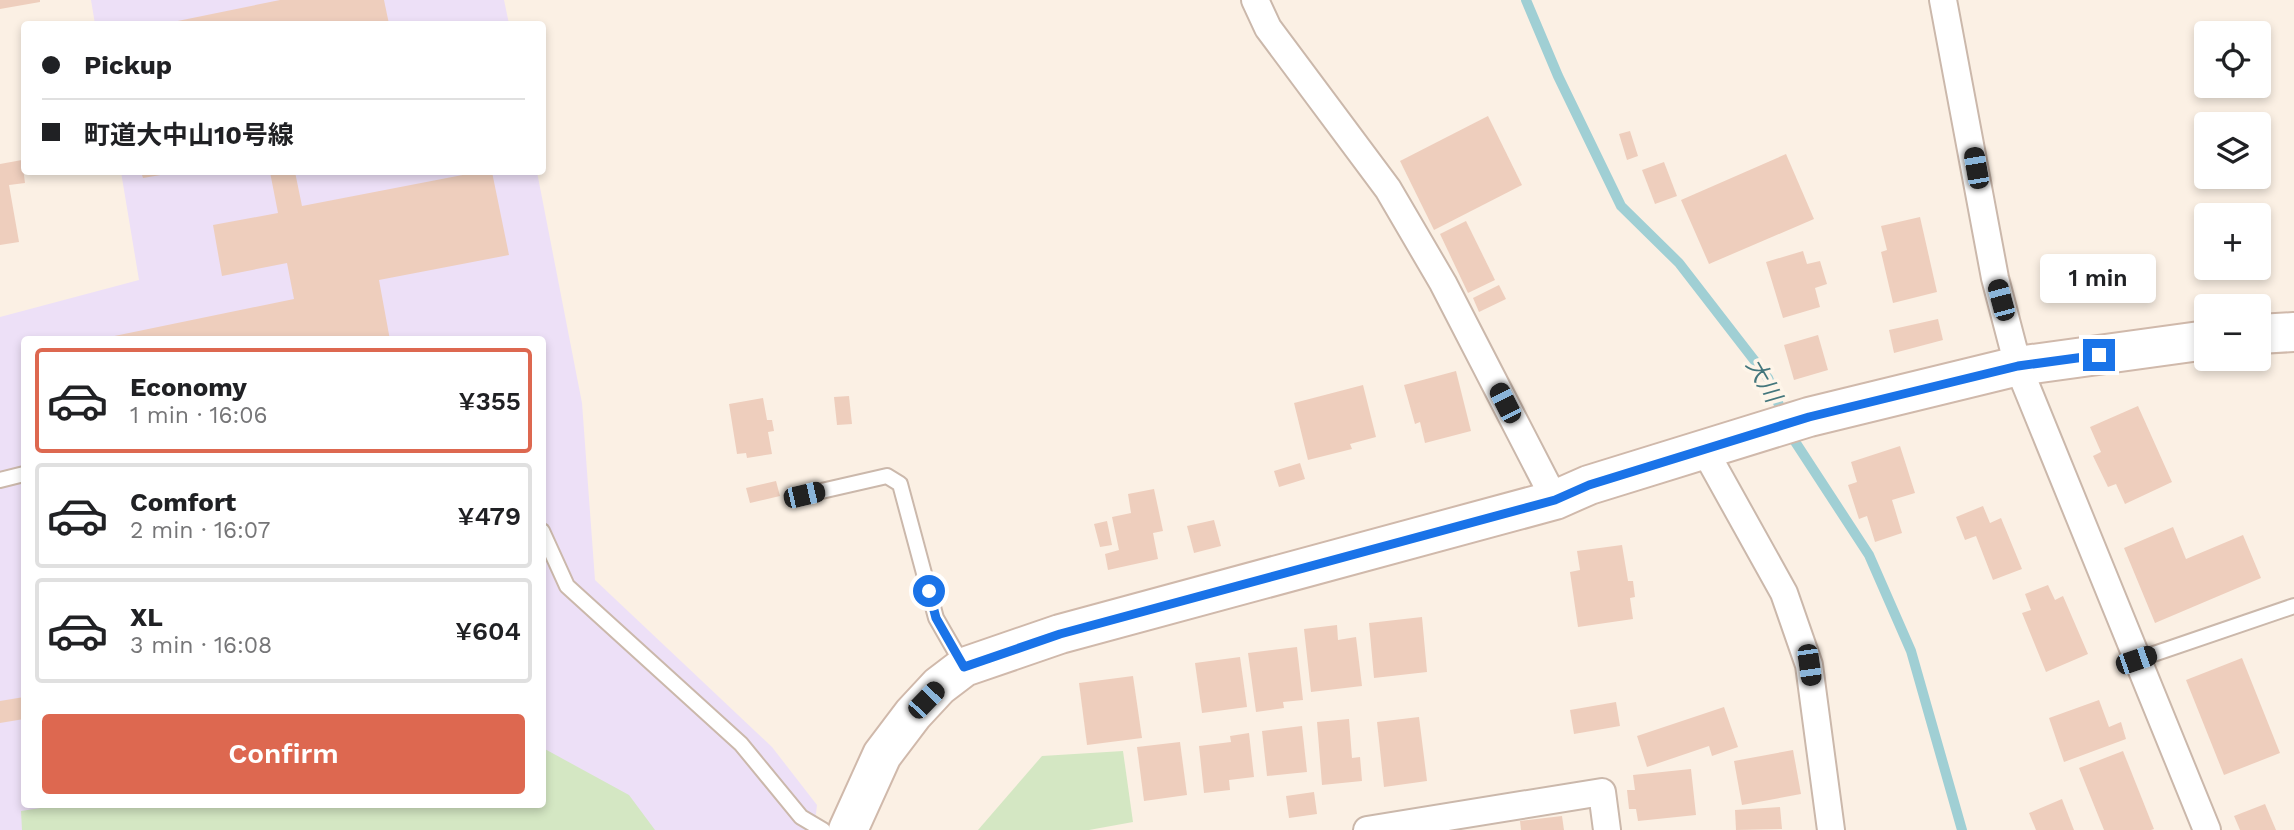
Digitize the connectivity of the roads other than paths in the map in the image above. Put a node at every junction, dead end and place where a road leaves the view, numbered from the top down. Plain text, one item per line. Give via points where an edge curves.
1 (1255, 0) edge
2 (1943, 0) edge
3 (2294, 332) edge
4 (2271, 333) edge
5 (2194, 342) edge
6 (2018, 366) junction
7 (1721, 445) junction
8 (21, 475) edge
9 (0, 480) edge
10 (804, 495) dead end
11 (1555, 500) junction
12 (546, 540) edge
13 (2294, 606) edge
14 (2136, 660) junction
15 (964, 667) junction
16 (823, 830) edge
17 (848, 830) edge
18 (1367, 830) edge
19 (1607, 830) edge
20 (1831, 830) edge
21 (2207, 830) edge

1 - 11 street via 1268,28 1388,189 1443,283
2 - 6 street via 1995,278
3 - 4 street
5 - 6 street
6 - 7 street via 1809,417
6 - 14 street
7 - 11 street via 1589,485
7 - 20 street via 1784,593 1809,665
8 - 9 lane
10 - 15 lane via 887,476 900,484 936,618
11 - 15 street via 1060,634
12 - 16 lane via 567,586 741,744 801,817
13 - 14 lane
14 - 21 street
15 - 17 street via 939,686 882,755
18 - 19 street via 1602,792

